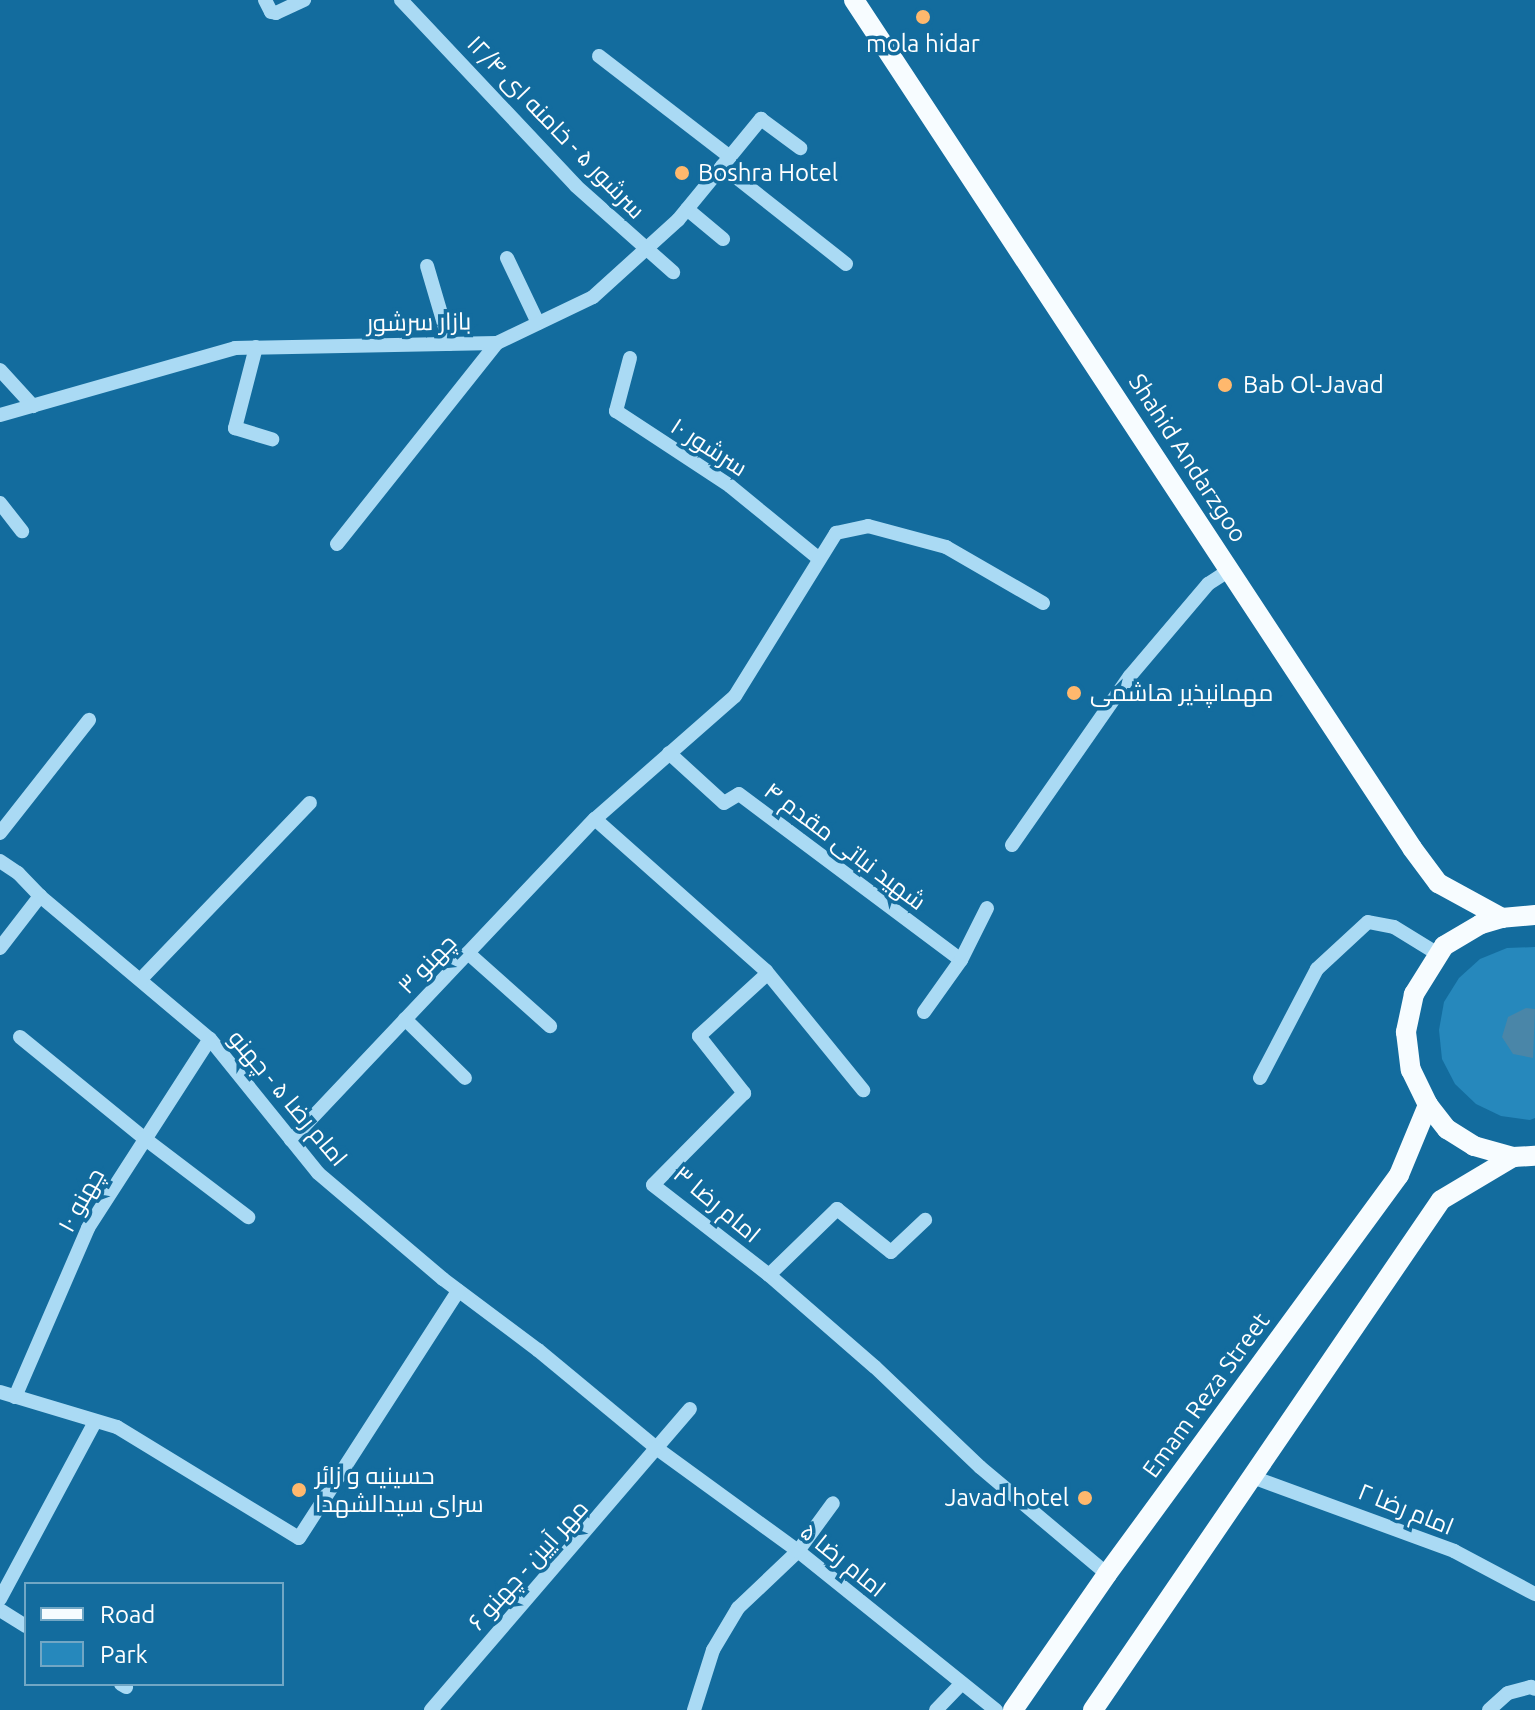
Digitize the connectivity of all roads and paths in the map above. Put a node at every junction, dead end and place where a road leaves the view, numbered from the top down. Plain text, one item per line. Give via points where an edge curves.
1 (265, 0) edge
2 (304, 0) edge
3 (401, 0) edge
4 (854, 0) edge
5 (599, 56) dead end
6 (800, 148) dead end
7 (726, 162) junction
8 (687, 209) junction
9 (723, 239) dead end
10 (647, 249) junction
11 (507, 258) dead end
12 (846, 264) dead end
13 (427, 266) dead end
14 (673, 272) dead end
15 (538, 323) junction
16 (497, 343) junction
17 (450, 344) junction
18 (256, 347) junction
19 (630, 358) dead end
20 (0, 370) edge
21 (33, 406) junction
22 (0, 415) edge
23 (272, 439) dead end
24 (0, 503) edge
25 (22, 531) dead end
26 (337, 544) dead end
27 (818, 558) junction
28 (1231, 569) junction
29 (1043, 603) dead end
30 (89, 720) dead end
31 (669, 753) junction
32 (310, 803) dead end
33 (595, 819) junction
34 (0, 833) edge
35 (1012, 845) dead end
36 (0, 861) edge
37 (40, 896) junction
38 (987, 908) dead end
39 (1535, 915) edge
40 (1502, 918) junction
41 (0, 948) edge
42 (468, 953) junction
43 (1438, 954) junction
44 (961, 960) junction
45 (767, 974) junction
46 (141, 979) junction
47 (924, 1012) dead end
48 (405, 1019) junction
49 (550, 1026) dead end
50 (20, 1037) dead end
51 (210, 1039) junction
52 (465, 1078) dead end
53 (1260, 1078) dead end
54 (863, 1090) dead end
55 (1428, 1105) junction
56 (144, 1138) junction
57 (291, 1140) junction
58 (1535, 1156) edge
59 (1513, 1157) junction
60 (248, 1217) dead end
61 (925, 1220) dead end
62 (769, 1275) junction
63 (458, 1291) junction
64 (0, 1392) edge
65 (15, 1397) junction
66 (690, 1409) dead end
67 (95, 1422) junction
68 (659, 1450) junction
69 (1255, 1478) junction
70 (833, 1503) dead end
71 (798, 1551) junction
72 (1107, 1574) junction
73 (1535, 1594) edge
74 (0, 1599) edge
75 (0, 1610) edge
76 (24, 1625) edge
77 (962, 1683) junction
78 (1534, 1685) edge
79 (431, 1710) edge
80 (694, 1710) edge
81 (936, 1710) edge
82 (996, 1710) edge
83 (1013, 1710) edge
84 (1093, 1710) edge
85 (1489, 1710) edge

1 - 2 street via 276,13
3 - 10 street, سرشور ۵ - خامنه ای ۱۲/۴ via 576,186
4 - 28 main road, Shahid Andarzgoo
5 - 7 street
6 - 7 street, بازار سرشور via 761,119
7 - 8 street, بازار سرشور
7 - 12 street
8 - 9 street
8 - 10 street, بازار سرشور
10 - 14 street, سرشور ۵ - خامنه ای ۱۲/۴
10 - 15 street, بازار سرشور via 593,297
11 - 15 street
13 - 17 street
15 - 16 street, بازار سرشور
16 - 17 street, بازار سرشور
16 - 26 street
17 - 18 street, بازار سرشور
18 - 21 street, بازار سرشور via 174,363
18 - 23 street via 235,428
19 - 27 street, سرشور ۱۰ via 616,411 730,486
20 - 21 street
21 - 22 street, بازار سرشور
24 - 25 street
27 - 29 street, چهنو ۳ via 836,533 868,526 946,547
27 - 31 street, چهنو ۳ via 735,696
28 - 35 street via 1208,584 1130,676
28 - 40 main road, Shahid Andarzgoo via 1438,883
30 - 34 street
31 - 33 street, چهنو ۳
31 - 44 street, شهید نباتی مقدم ۴ via 724,803 739,794
32 - 46 street
33 - 42 street, چهنو ۳
33 - 45 street
36 - 37 street, امام رضا ۵ - چهنو
37 - 41 street
37 - 46 street, امام رضا ۵ - چهنو
38 - 44 street
39 - 40 main road
40 - 43 main road via 1469,930
42 - 48 street, چهنو ۳
42 - 49 street
43 - 53 street via 1394,927 1368,922 1317,969
43 - 55 main road via 1414,994 1406,1032 1411,1070
44 - 47 street
45 - 54 street
45 - 62 street, امام رضا ۳ via 699,1036 745,1092 653,1185
46 - 51 street, امام رضا ۵ - چهنو
48 - 52 street
48 - 57 street, چهنو ۳
50 - 56 street
51 - 56 street, چهنو ۱۰
51 - 57 street, امام رضا ۵ - چهنو
55 - 59 main road via 1447,1129 1474,1146
55 - 72 main road, Emam Reza Street via 1399,1175
56 - 60 street
56 - 65 street, چهنو ۱۰ via 88,1228
57 - 63 street, امام رضا ۵ - چهنو via 318,1173
58 - 59 main road
59 - 69 main road via 1441,1200
61 - 62 street via 891,1252 837,1209
62 - 72 street, امام رضا ۳ via 980,1467
63 - 67 street via 299,1538 117,1427
63 - 68 street, امام رضا ۵ - چهنو
64 - 65 street
65 - 67 street
66 - 68 street, مهر آیین - چهنو ۶
67 - 74 street
68 - 71 street, امام رضا ۵
68 - 79 street, مهر آیین - چهنو ۶
69 - 73 street, امام رضا ۲ via 1454,1551
69 - 84 main road
70 - 71 street
71 - 77 street, امام رضا ۵
71 - 80 street via 738,1608 713,1650
72 - 83 main road, Emam Reza Street
75 - 76 street
77 - 81 street
77 - 82 street, امام رضا ۵
78 - 85 street via 1508,1693

